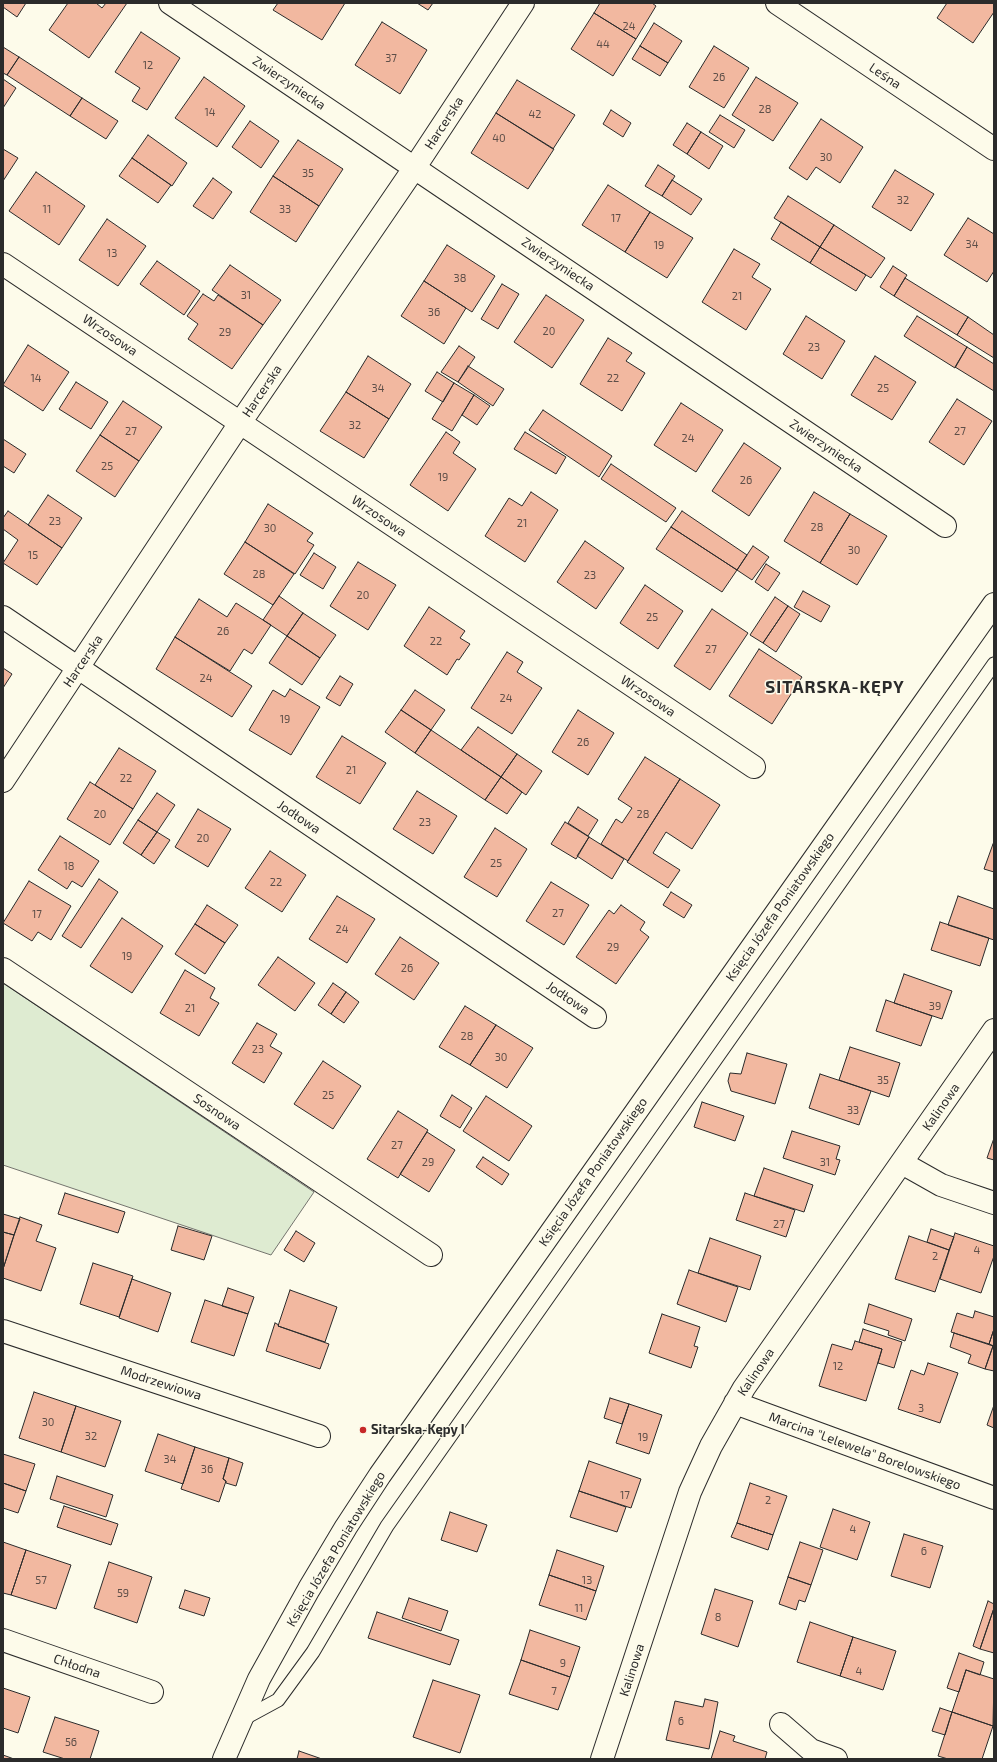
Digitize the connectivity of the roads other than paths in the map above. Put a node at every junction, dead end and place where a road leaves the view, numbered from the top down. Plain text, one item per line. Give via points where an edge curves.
1 (170, 3) edge
2 (523, 3) edge
3 (777, 3) edge
4 (994, 149) edge
5 (415, 167) junction
6 (3, 264) edge
7 (240, 423) junction
8 (945, 526) dead end
9 (994, 604) edge
10 (3, 617) edge
11 (994, 664) edge
12 (78, 667) junction
13 (754, 767) dead end
14 (3, 781) edge
15 (3, 969) edge
16 (595, 1017) dead end
17 (994, 1030) edge
18 (902, 1163) junction
19 (994, 1204) edge
20 (431, 1255) dead end
21 (3, 1331) edge
22 (735, 1403) junction
23 (320, 1436) dead end
24 (994, 1498) edge
25 (3, 1640) edge
26 (152, 1692) dead end
27 (241, 1719) junction
28 (781, 1724) dead end
29 (224, 1759) edge
30 (602, 1759) edge
31 (836, 1759) edge

1 - 5 street, Zwierzyniecka
2 - 5 street, Harcerska
3 - 4 street, Leśna
5 - 7 street, Harcerska
5 - 8 street, Zwierzyniecka
6 - 7 street, Wrzosowa
7 - 12 street, Harcerska
7 - 13 street, Wrzosowa
9 - 27 street, Księcia Józefa Poniatowskiego via 380,1475 309,1589
10 - 12 street, Jodłowa
11 - 27 lane via 386,1526 314,1652 278,1700
12 - 14 street, Harcerska
12 - 16 street, Jodłowa
15 - 20 street, Sosnowa
17 - 18 street, Kalinowa
18 - 19 street via 941,1185
18 - 22 street, Kalinowa
21 - 23 street, Modrzewiowa
22 - 24 street, Marcina "Lelewela" Borelowskiego
22 - 30 street, Kalinowa via 701,1465 690,1492
25 - 26 street, Chłodna
27 - 29 street, Księcia Józefa Poniatowskiego
28 - 31 street via 811,1750

